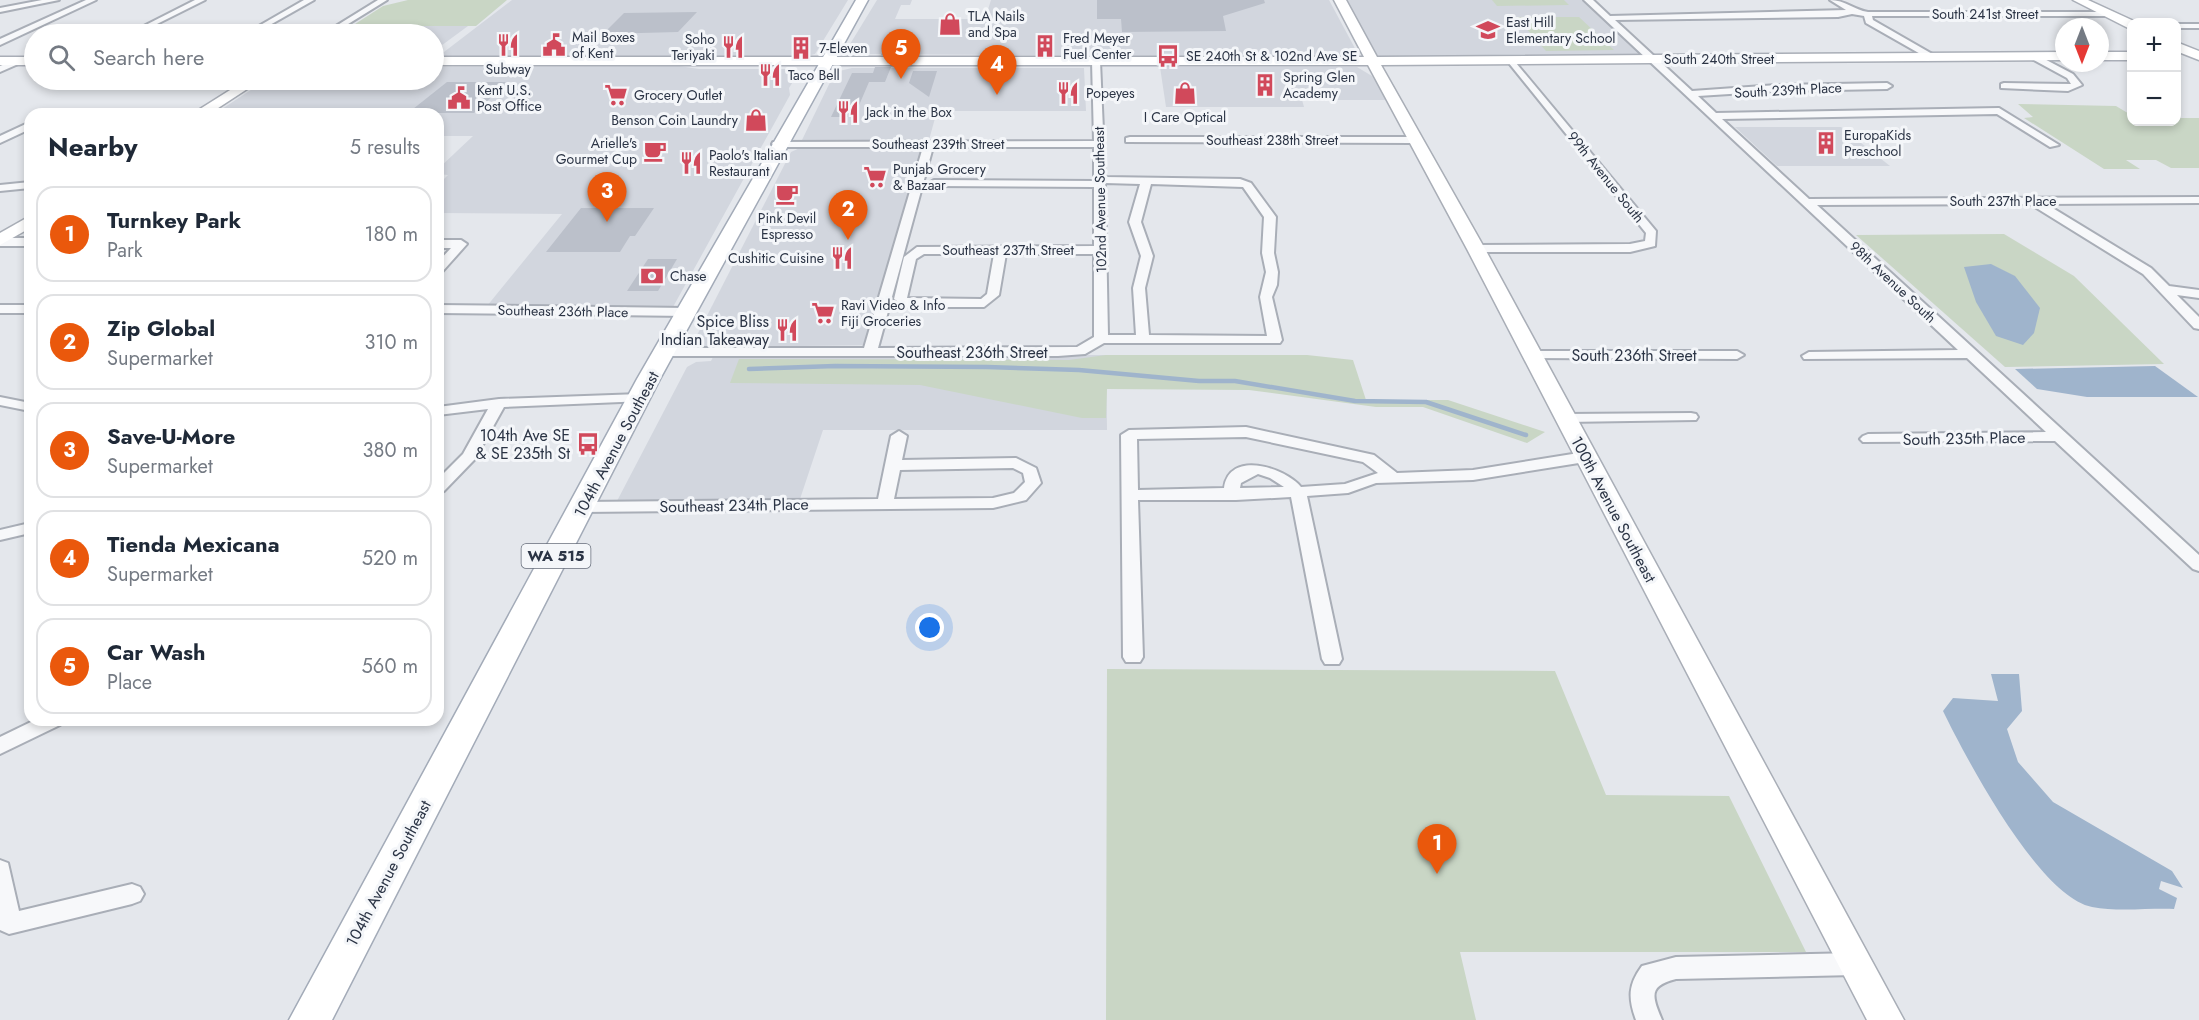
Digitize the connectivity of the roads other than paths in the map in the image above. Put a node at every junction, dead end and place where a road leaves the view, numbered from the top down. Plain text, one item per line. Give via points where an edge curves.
1 (55, 0) edge
2 (92, 0) edge
3 (201, 0) edge
4 (310, 0) edge
5 (383, 0) edge
6 (862, 0) edge
7 (1340, 0) edge
8 (1588, 0) edge
9 (1834, 0) edge
10 (2079, 0) edge
11 (0, 10) edge
12 (1860, 13) junction
13 (2109, 14) junction
14 (1607, 18) junction
15 (2127, 23) edge
16 (39, 24) edge
17 (152, 24) edge
18 (267, 24) edge
19 (343, 24) edge
20 (2181, 26) edge
21 (2199, 26) edge
22 (24, 31) edge
23 (0, 42) edge
24 (2181, 48) edge
25 (2033, 56) junction
26 (2055, 56) edge
27 (2109, 56) edge
28 (2127, 56) edge
29 (2181, 56) edge
30 (2198, 56) edge
31 (1931, 57) junction
32 (1652, 59) junction
33 (1511, 60) junction
34 (24, 61) edge
35 (444, 61) edge
36 (1096, 61) junction
37 (1373, 61) junction
38 (824, 62) junction
39 (2, 64) edge
40 (1887, 86) dead end
41 (2004, 86) dead end
42 (238, 90) edge
43 (1690, 94) junction
44 (209, 108) edge
45 (1714, 116) junction
46 (24, 128) edge
47 (0, 140) edge
48 (1414, 140) junction
49 (1130, 141) dead end
50 (1102, 142) junction
51 (777, 144) junction
52 (929, 144) junction
53 (2054, 145) dead end
54 (1146, 181) junction
55 (1100, 182) junction
56 (934, 183) dead end
57 (24, 186) edge
58 (0, 188) edge
59 (2199, 200) edge
60 (2033, 201) junction
61 (1806, 202) junction
62 (24, 225) edge
63 (0, 241) edge
64 (24, 242) edge
65 (444, 244) edge
66 (1476, 249) junction
67 (1001, 250) junction
68 (1101, 250) junction
69 (444, 262) edge
70 (2168, 290) junction
71 (2199, 294) edge
72 (0, 309) edge
73 (24, 309) edge
74 (444, 309) edge
75 (687, 312) junction
76 (2199, 325) edge
77 (1101, 339) junction
78 (1143, 339) junction
79 (665, 352) junction
80 (870, 352) junction
81 (1970, 354) junction
82 (1532, 355) junction
83 (1737, 355) dead end
84 (1809, 356) dead end
85 (640, 398) junction
86 (0, 401) edge
87 (499, 402) junction
88 (24, 406) edge
89 (444, 410) edge
90 (1691, 417) dead end
91 (1566, 418) junction
92 (899, 436) dead end
93 (2059, 436) junction
94 (1868, 440) dead end
95 (1585, 457) junction
96 (893, 465) junction
97 (1393, 477) junction
98 (444, 482) edge
99 (1298, 493) junction
100 (1269, 494) junction
101 (1131, 495) junction
102 (1236, 495) junction
103 (885, 504) junction
104 (582, 507) junction
105 (1302, 511) junction
106 (24, 529) edge
107 (0, 535) edge
108 (2199, 565) edge
109 (1133, 657) dead end
110 (1332, 659) dead end
111 (41, 726) edge
112 (0, 746) edge
113 (0, 870) edge
114 (132, 894) dead end
115 (4, 929) edge
116 (1855, 964) junction
117 (310, 1020) edge
118 (1649, 1020) edge
119 (1886, 1020) edge

1 - 11 street
2 - 16 street
3 - 17 street
4 - 18 street
5 - 19 street
6 - 38 main road, 104th Avenue Southeast / WA 515
7 - 37 main road, 100th Avenue Southeast
8 - 14 street, 98th Avenue South
9 - 12 street
10 - 13 main road
12 - 13 street, South 241st Street
12 - 14 street, South 241st Street
12 - 31 street
13 - 15 main road
14 - 32 street, 98th Avenue South
20 - 21 street
22 - 23 street
24 - 30 main road
25 - 26 main road, South 240th Street
25 - 31 main road, South 240th Street
25 - 41 street via 2077,85
27 - 28 main road
29 - 30 main road
31 - 32 main road, South 240th Street
32 - 33 main road, South 240th Street
32 - 43 street, 98th Avenue South
33 - 37 main road, South 240th Street
33 - 66 street, 99th Avenue South via 1652,233 1652,238 1651,243 1643,246 1622,248
34 - 39 main road
35 - 38 main road, South 240th Street
36 - 37 main road, South 240th Street
36 - 38 main road, South 240th Street
36 - 50 street, 102nd Avenue Southeast
37 - 48 main road, 100th Avenue Southeast
38 - 51 main road, 104th Avenue Southeast / WA 515
40 - 43 street, South 239th Place
42 - 44 main road
43 - 45 street, 98th Avenue South
45 - 53 street via 1999,111
45 - 61 street, 98th Avenue South
46 - 47 street
48 - 49 street, Southeast 238th Street
48 - 66 main road, 100th Avenue Southeast
50 - 52 street, Southeast 239th Street
50 - 55 street, 102nd Avenue Southeast
51 - 52 street, Southeast 239th Street
51 - 75 main road, 104th Avenue Southeast / WA 515
52 - 80 street
54 - 55 street
54 - 78 street via 1135,222 1147,256 1139,288
54 - 78 street, Southeast 236th Street via 1247,185 1270,217 1268,253 1272,279 1266,297 1275,340
55 - 56 street
55 - 68 street, 102nd Avenue Southeast
57 - 58 street
59 - 60 street, South 237th Place
60 - 61 street, South 237th Place
60 - 70 street via 2147,271
61 - 81 street, 98th Avenue South
62 - 63 main road
63 - 64 street
65 - 69 street via 461,244
66 - 82 main road, 100th Avenue Southeast
67 - 67 street, Southeast 237th Street via 991,298 975,304 907,303 900,298 910,257 916,252
67 - 68 street, Southeast 237th Street
68 - 77 street, 102nd Avenue Southeast
70 - 71 street
70 - 76 street
72 - 73 street
74 - 75 street, Southeast 236th Place
75 - 79 main road, 104th Avenue Southeast / WA 515
77 - 78 street, Southeast 236th Street
77 - 80 street, Southeast 236th Street via 1080,351
79 - 80 street, Southeast 236th Street
79 - 85 main road, 104th Avenue Southeast / WA 515
81 - 84 street
81 - 93 street, 98th Avenue South
82 - 83 street, South 236th Street
82 - 91 main road, 100th Avenue Southeast
85 - 87 street
85 - 104 main road, 104th Avenue Southeast / WA 515
86 - 88 street
87 - 89 street
87 - 98 street via 469,456
90 - 91 street
91 - 95 main road, 100th Avenue Southeast
92 - 96 street
93 - 94 street, South 235th Place
93 - 108 street, 98th Avenue South
95 - 97 street via 1473,475
95 - 116 main road, 100th Avenue Southeast
96 - 103 street
96 - 103 street, Southeast 234th Place via 1016,463 1030,471 1033,483 1024,495 1006,502
97 - 99 street via 1374,478 1348,488
97 - 101 street via 1368,458 1246,432 1129,435
99 - 100 street
99 - 102 street via 1278,474 1256,470 1246,471 1233,481
99 - 105 street
100 - 102 street
100 - 105 street
101 - 102 street
101 - 109 street
103 - 104 street, Southeast 234th Place
104 - 117 main road, 104th Avenue Southeast / WA 515
105 - 110 street
106 - 107 street
111 - 112 street
113 - 115 street
114 - 115 street
116 - 118 street via 1676,968 1651,974 1642,986
116 - 119 main road, 100th Avenue Southeast

